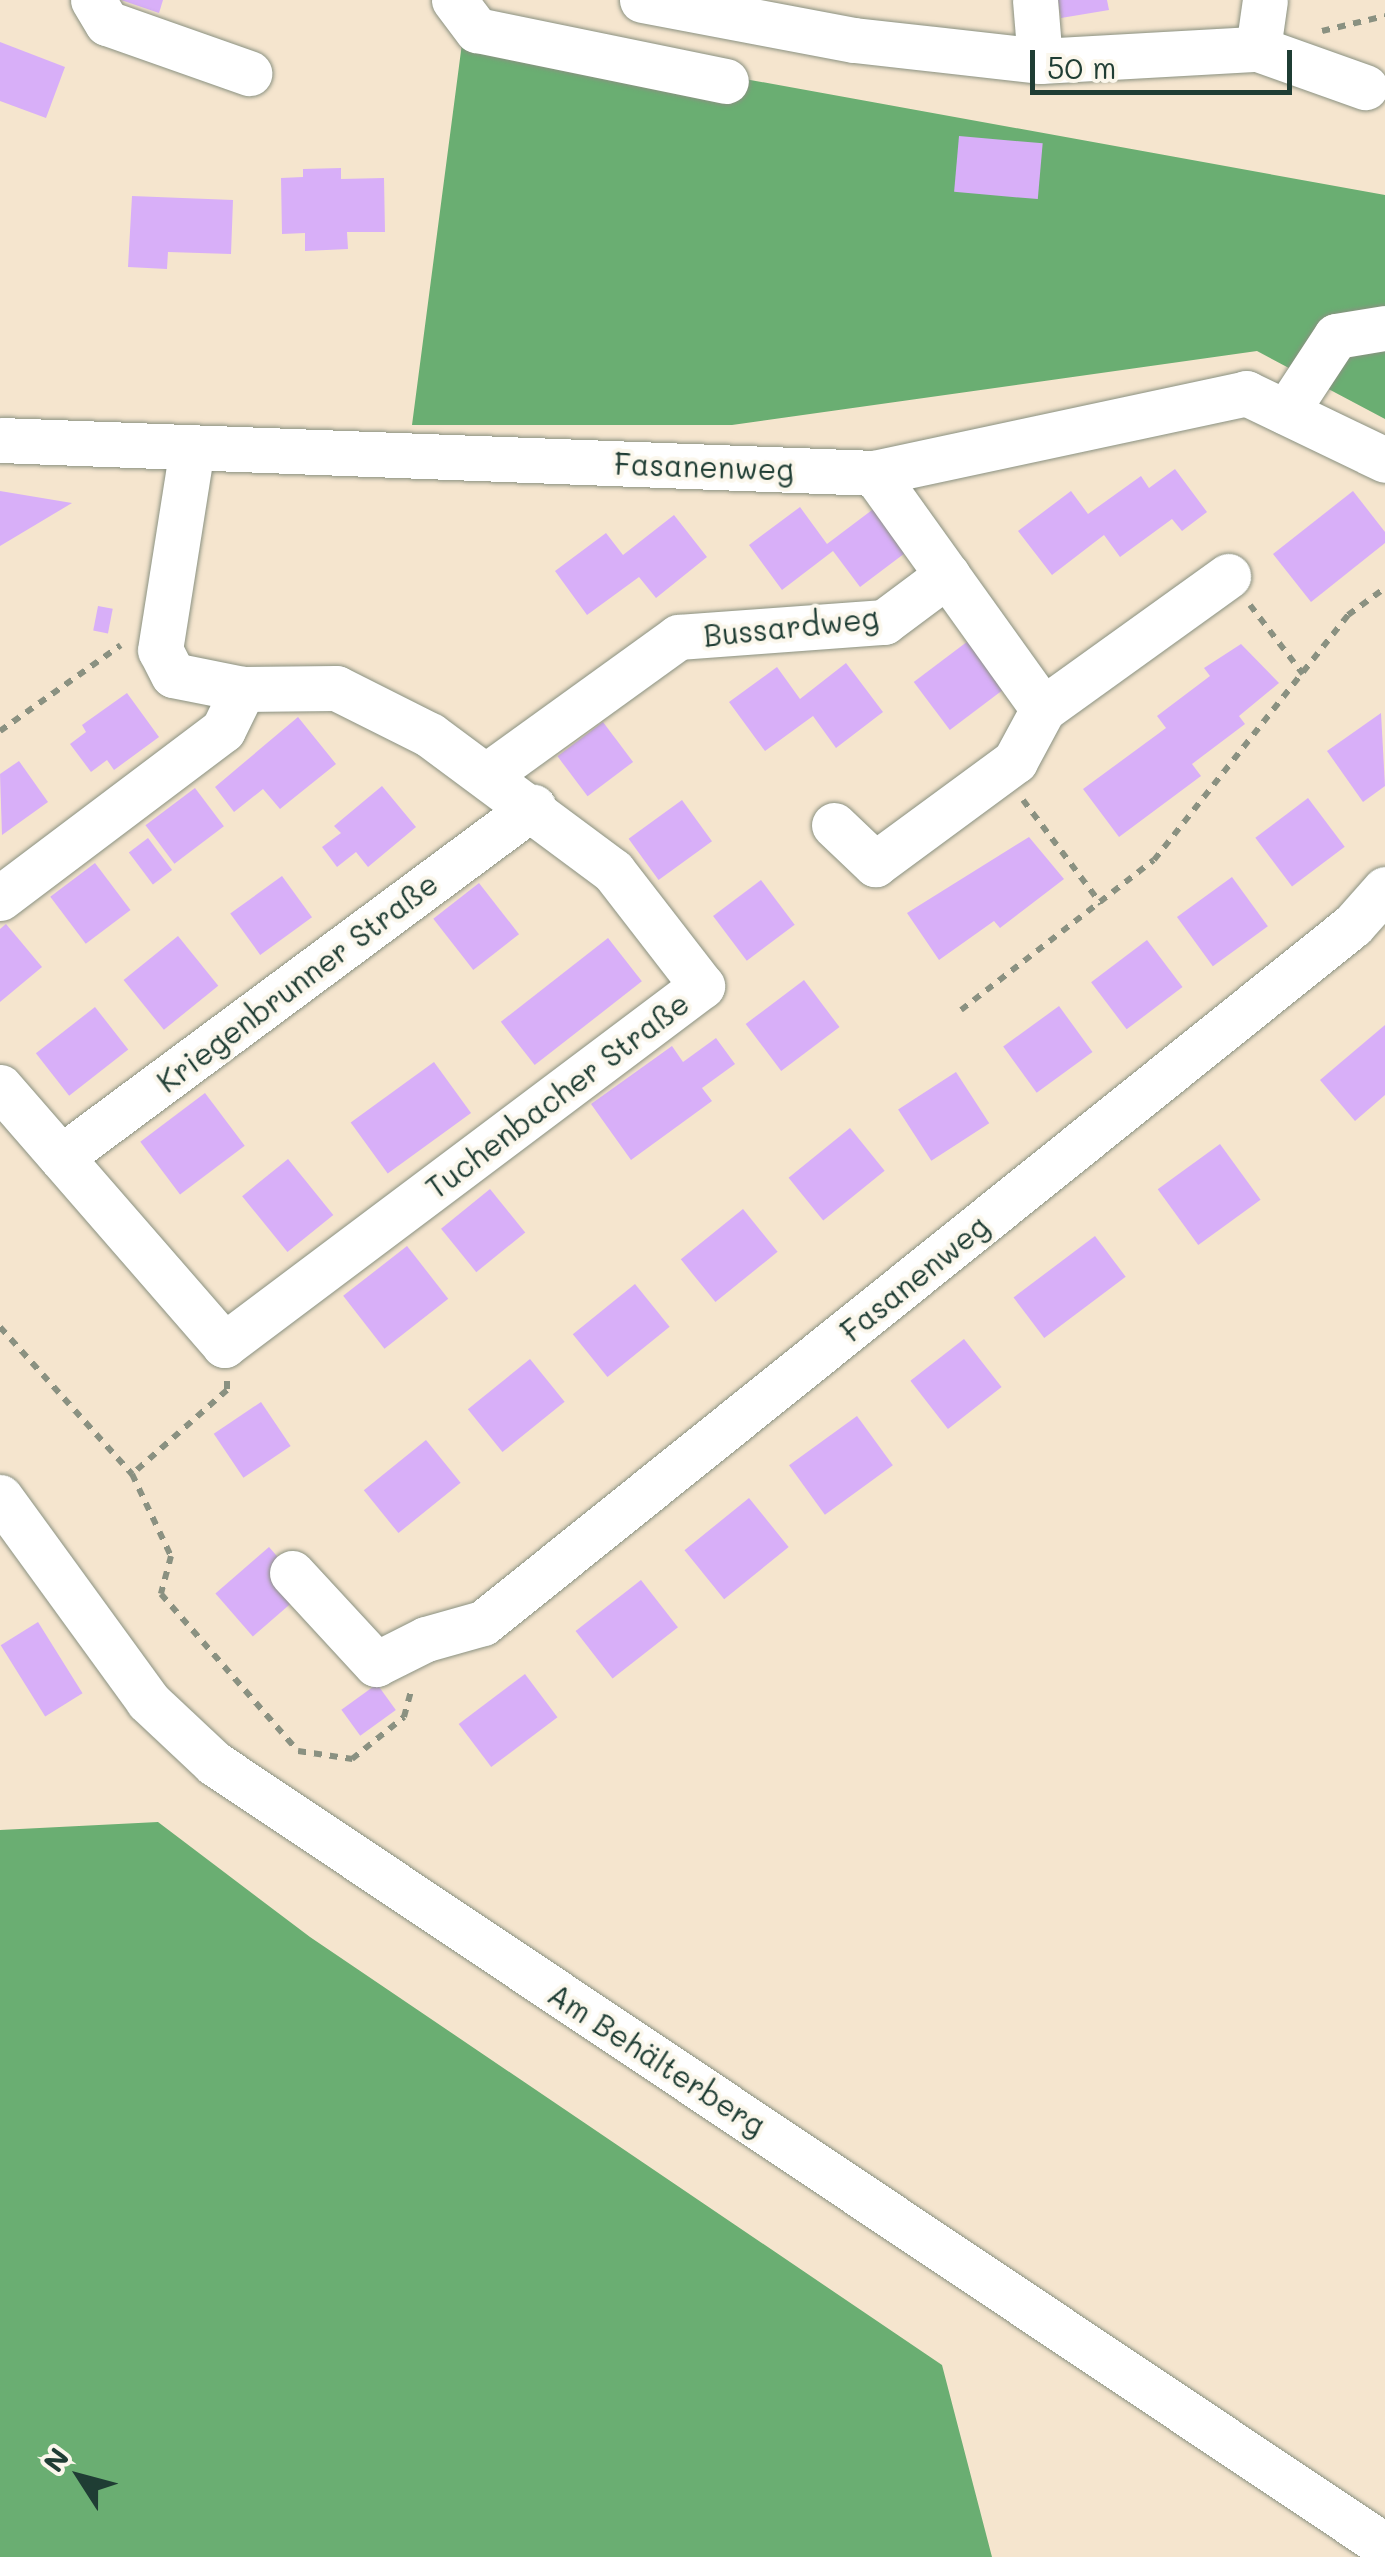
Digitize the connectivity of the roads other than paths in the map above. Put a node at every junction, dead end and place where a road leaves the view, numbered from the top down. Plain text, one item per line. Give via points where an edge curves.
1 (93, 0) edge
2 (454, 0) edge
3 (642, 0) edge
4 (1035, 0) edge
5 (1265, 0) edge
6 (1258, 49) junction
7 (1040, 62) junction
8 (249, 73) dead end
9 (726, 81) dead end
10 (1365, 87) dead end
11 (1385, 328) edge
12 (1286, 412) junction
13 (0, 440) edge
14 (192, 448) junction
15 (1385, 460) edge
16 (874, 473) junction
17 (947, 575) junction
18 (1228, 576) road end
19 (244, 689) junction
20 (1044, 709) junction
21 (487, 775) junction
22 (533, 807) junction
23 (834, 825) dead end
24 (1385, 889) edge
25 (0, 898) edge
26 (0, 1088) edge
27 (61, 1157) junction
28 (0, 1497) edge
29 (292, 1573) dead end
30 (1385, 2546) edge

1 - 8 street via 107,23
2 - 9 street via 477,30
3 - 7 street via 854,40
4 - 7 street
5 - 6 street
6 - 7 street
6 - 10 street
11 - 12 street via 1336,336
12 - 15 street, Fasanenweg
12 - 16 street, Fasanenweg via 1246,394
13 - 14 street, Fasanenweg
14 - 16 street, Fasanenweg
14 - 19 street, Tuchenbacher Straße via 161,642 173,675
16 - 17 street
17 - 20 street
17 - 21 street, Bussardweg via 884,622 678,636
18 - 20 street
19 - 21 street, Tuchenbacher Straße via 336,688 430,735
19 - 25 street via 223,730
20 - 23 street via 1015,760 874,864
21 - 22 street, Tuchenbacher Straße
22 - 27 street, Kriegenbrunner Straße
22 - 27 street, Tuchenbacher Straße via 613,871 702,986 224,1345
24 - 29 street, Fasanenweg via 1353,925 483,1623 426,1639 376,1664
26 - 27 street
28 - 30 street, Am Behälterberg via 148,1701 214,1763

